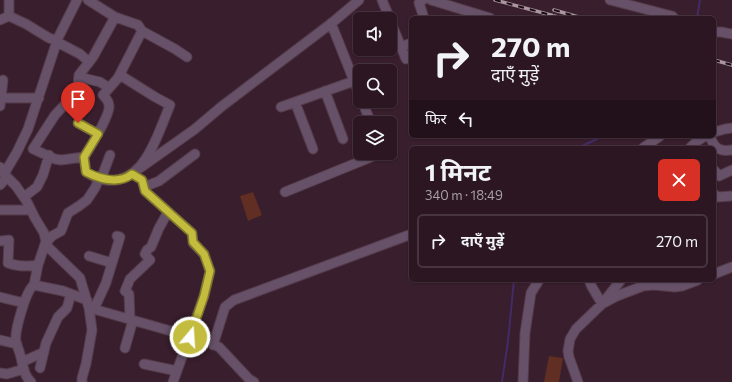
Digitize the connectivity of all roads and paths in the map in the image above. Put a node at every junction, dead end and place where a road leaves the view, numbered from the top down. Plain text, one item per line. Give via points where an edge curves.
1 (9, 0) edge
2 (77, 0) edge
3 (88, 0) edge
4 (359, 0) edge
5 (382, 0) edge
6 (423, 0) edge
7 (431, 0) edge
8 (610, 0) edge
9 (387, 12) edge
10 (9, 16) junction
11 (423, 16) edge
12 (482, 16) edge
13 (672, 16) edge
14 (115, 17) junction
15 (0, 20) edge
16 (331, 24) junction
17 (142, 31) junction
18 (716, 32) edge
19 (732, 34) edge
20 (397, 37) edge
21 (57, 42) junction
22 (409, 44) edge
23 (401, 47) junction
24 (187, 57) dead end
25 (406, 59) dead end
26 (90, 62) junction
27 (120, 75) junction
28 (79, 77) junction
29 (353, 79) edge
30 (3, 80) dead end
31 (353, 81) edge
32 (109, 88) junction
33 (325, 91) junction
34 (0, 98) edge
35 (39, 98) junction
36 (296, 102) junction
37 (0, 106) edge
38 (281, 107) dead end
39 (78, 123) dead end
40 (732, 128) edge
41 (716, 131) edge
42 (98, 134) junction
43 (657, 138) edge
44 (702, 138) edge
45 (343, 139) dead end
46 (646, 146) edge
47 (692, 146) edge
48 (716, 147) edge
49 (314, 149) dead end
50 (732, 150) edge
51 (196, 154) dead end
52 (49, 155) junction
53 (110, 155) dead end
54 (84, 157) junction
55 (364, 160) edge
56 (732, 170) edge
57 (136, 171) junction
58 (716, 172) edge
59 (4, 173) edge
60 (100, 179) junction
61 (0, 185) edge
62 (144, 188) junction
63 (285, 192) dead end
64 (716, 196) edge
65 (732, 196) edge
66 (24, 197) junction
67 (0, 210) edge
68 (31, 210) junction
69 (168, 212) junction
70 (409, 235) dead end
71 (117, 236) dead end
72 (0, 240) edge
73 (46, 242) junction
74 (89, 256) dead end
75 (112, 263) junction
76 (38, 265) junction
77 (732, 268) edge
78 (716, 273) edge
79 (538, 282) edge
80 (591, 282) edge
81 (619, 282) edge
82 (693, 282) edge
83 (34, 285) junction
84 (71, 294) junction
85 (0, 297) edge
86 (24, 303) junction
87 (602, 304) junction
88 (90, 305) junction
89 (132, 320) junction
90 (190, 337) junction
91 (0, 340) edge
92 (17, 344) junction
93 (213, 345) junction
94 (125, 348) dead end
95 (44, 352) junction
96 (144, 364) dead end
97 (23, 366) junction
98 (40, 368) dead end
99 (178, 371) junction
100 (0, 372) edge
101 (28, 381) edge
102 (82, 382) edge
103 (173, 382) edge
104 (254, 382) edge
105 (523, 382) edge
106 (578, 382) edge

1 - 10 street
2 - 21 street
3 - 14 street
4 - 16 street
5 - 9 street
6 - 11 street via 419,3
7 - 12 street
8 - 13 street
10 - 15 street
10 - 21 street
14 - 17 street via 138,24
14 - 26 street
16 - 29 street
16 - 57 street
17 - 24 street
17 - 27 street
18 - 19 street
20 - 23 street
21 - 26 street
21 - 35 street
22 - 23 street
23 - 25 street
26 - 28 street
27 - 32 street
27 - 57 street via 170,105 156,140
28 - 32 street via 100,82
28 - 52 street via 74,95 55,115 33,149
30 - 34 street
31 - 33 street
32 - 42 street via 103,95 109,105 108,113
33 - 36 street
33 - 45 street
34 - 35 street
34 - 37 street
35 - 59 street via 24,138
36 - 38 street
36 - 49 street
39 - 42 street
40 - 41 street
42 - 54 street
43 - 46 street
44 - 47 street
48 - 50 street
51 - 62 street via 159,182
52 - 54 street via 61,160
52 - 66 street via 37,187
53 - 60 street
54 - 60 street via 86,172
55 - 63 street
56 - 58 street via 719,176
57 - 60 street via 130,176 115,180
57 - 62 street
59 - 61 street
59 - 66 street
60 - 73 street via 87,200 68,213 61,231
62 - 69 street
64 - 65 street
66 - 68 street
67 - 68 street
68 - 73 street via 44,233
69 - 89 street via 145,254 150,260 130,280 126,291 129,294
69 - 90 street via 192,233 193,242 204,254 210,271
70 - 93 street via 234,300 225,307
71 - 75 street via 120,237
72 - 76 street via 9,240 8,263 29,267
73 - 76 street
73 - 88 street via 47,246 80,278
74 - 75 street
75 - 88 street via 106,283
76 - 83 street
77 - 78 street
79 - 105 street via 531,293 525,332
80 - 87 street
81 - 87 street
82 - 87 street via 682,286 642,286
83 - 84 street
83 - 86 street via 30,287
84 - 88 street
84 - 95 street via 67,308 53,327
85 - 86 street
86 - 92 street via 17,330
87 - 106 street via 576,329 570,339 569,357
88 - 89 street
88 - 102 street via 92,330
89 - 90 street
89 - 94 street
90 - 93 street
90 - 99 street
91 - 92 street
92 - 97 street
93 - 104 street
95 - 97 street
95 - 98 street
96 - 99 street
97 - 100 street via 7,374
97 - 101 street
99 - 103 street

